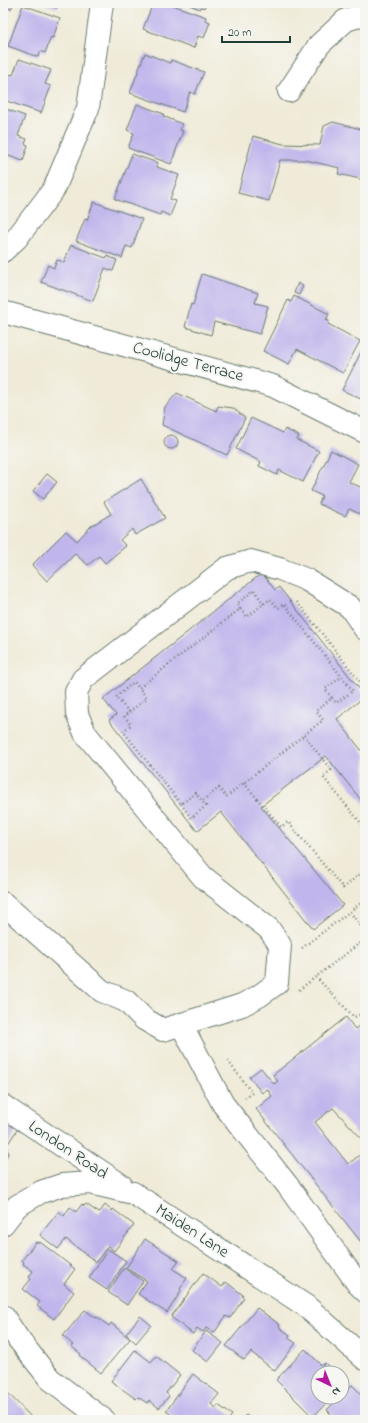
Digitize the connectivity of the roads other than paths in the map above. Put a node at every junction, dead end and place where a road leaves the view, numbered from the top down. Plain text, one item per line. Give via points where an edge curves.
1 (102, 3) edge
2 (365, 14) edge
3 (289, 91) dead end
4 (3, 251) edge
5 (3, 312) edge
6 (365, 432) edge
7 (365, 629) edge
8 (3, 903) edge
9 (181, 1024) junction
10 (3, 1106) edge
11 (134, 1193) junction
12 (3, 1224) edge
13 (365, 1291) edge
14 (3, 1316) edge
15 (365, 1359) edge
16 (104, 1420) edge

1 - 4 street via 88,108 54,189 16,239
2 - 3 street via 346,20 319,45
5 - 6 street, Coolidge Terrace via 273,386
7 - 9 street via 350,607 307,580 251,561 227,568 83,679 76,692 77,714 85,733 203,877 269,929 280,945 278,983 242,1005
8 - 9 street via 102,991 126,1001 144,1019 163,1030
9 - 13 street via 223,1104 288,1186
10 - 11 street, London Road
11 - 12 street, Maiden Lane via 90,1183 62,1185 41,1192 16,1206
11 - 15 street, Maiden Lane via 306,1306
14 - 16 street via 50,1379

